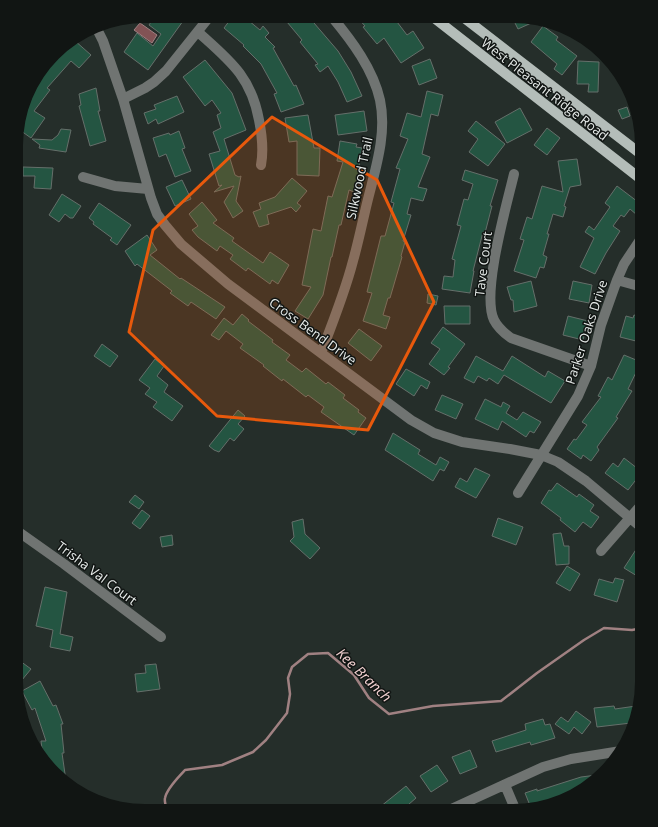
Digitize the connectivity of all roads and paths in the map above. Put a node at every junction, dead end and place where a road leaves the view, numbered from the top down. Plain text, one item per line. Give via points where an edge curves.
1 (205, 23) edge
2 (337, 23) edge
3 (441, 23) edge
4 (471, 23) edge
5 (99, 32) edge
6 (198, 32) junction
7 (123, 99) junction
8 (635, 150) edge
9 (261, 165) dead end
10 (514, 174) dead end
11 (635, 175) edge
12 (83, 177) dead end
13 (148, 189) junction
14 (635, 248) edge
15 (617, 280) junction
16 (635, 285) edge
17 (321, 352) junction
18 (591, 366) junction
19 (540, 455) junction
20 (518, 493) dead end
21 (635, 512) edge
22 (630, 518) junction
23 (635, 522) edge
24 (23, 535) edge
25 (601, 551) dead end
26 (161, 637) dead end
27 (613, 752) edge
28 (505, 785) junction
29 (462, 804) edge
30 (513, 804) edge

1 - 6 street
2 - 17 street, Silkwood Trail via 364,60 374,82 381,106 382,138 353,261
3 - 11 main road, West Pleasant Ridge Road
4 - 8 main road, West Pleasant Ridge Road
5 - 7 street, Cross Bend Drive
6 - 7 street via 154,82
6 - 9 street via 229,59 251,91 263,137
7 - 13 street, Cross Bend Drive
10 - 18 street, Tave Court via 499,235 492,280 493,319 502,332 511,338
12 - 13 street via 115,186
13 - 17 street, Cross Bend Drive via 164,225 181,244 228,284
14 - 15 street, Parker Oaks Drive
15 - 16 street
15 - 18 street, Parker Oaks Drive via 601,325
17 - 19 street, Cross Bend Drive via 411,420 434,433 462,442
18 - 19 street, Parker Oaks Drive via 578,396
19 - 20 street, Parker Oaks Drive
19 - 22 street, Cross Bend Drive via 558,462 586,481
21 - 22 street
22 - 23 street, Cross Bend Drive
22 - 25 street
24 - 26 street, Trisha Val Court
27 - 28 street via 571,759 543,767
28 - 29 street
28 - 30 street

